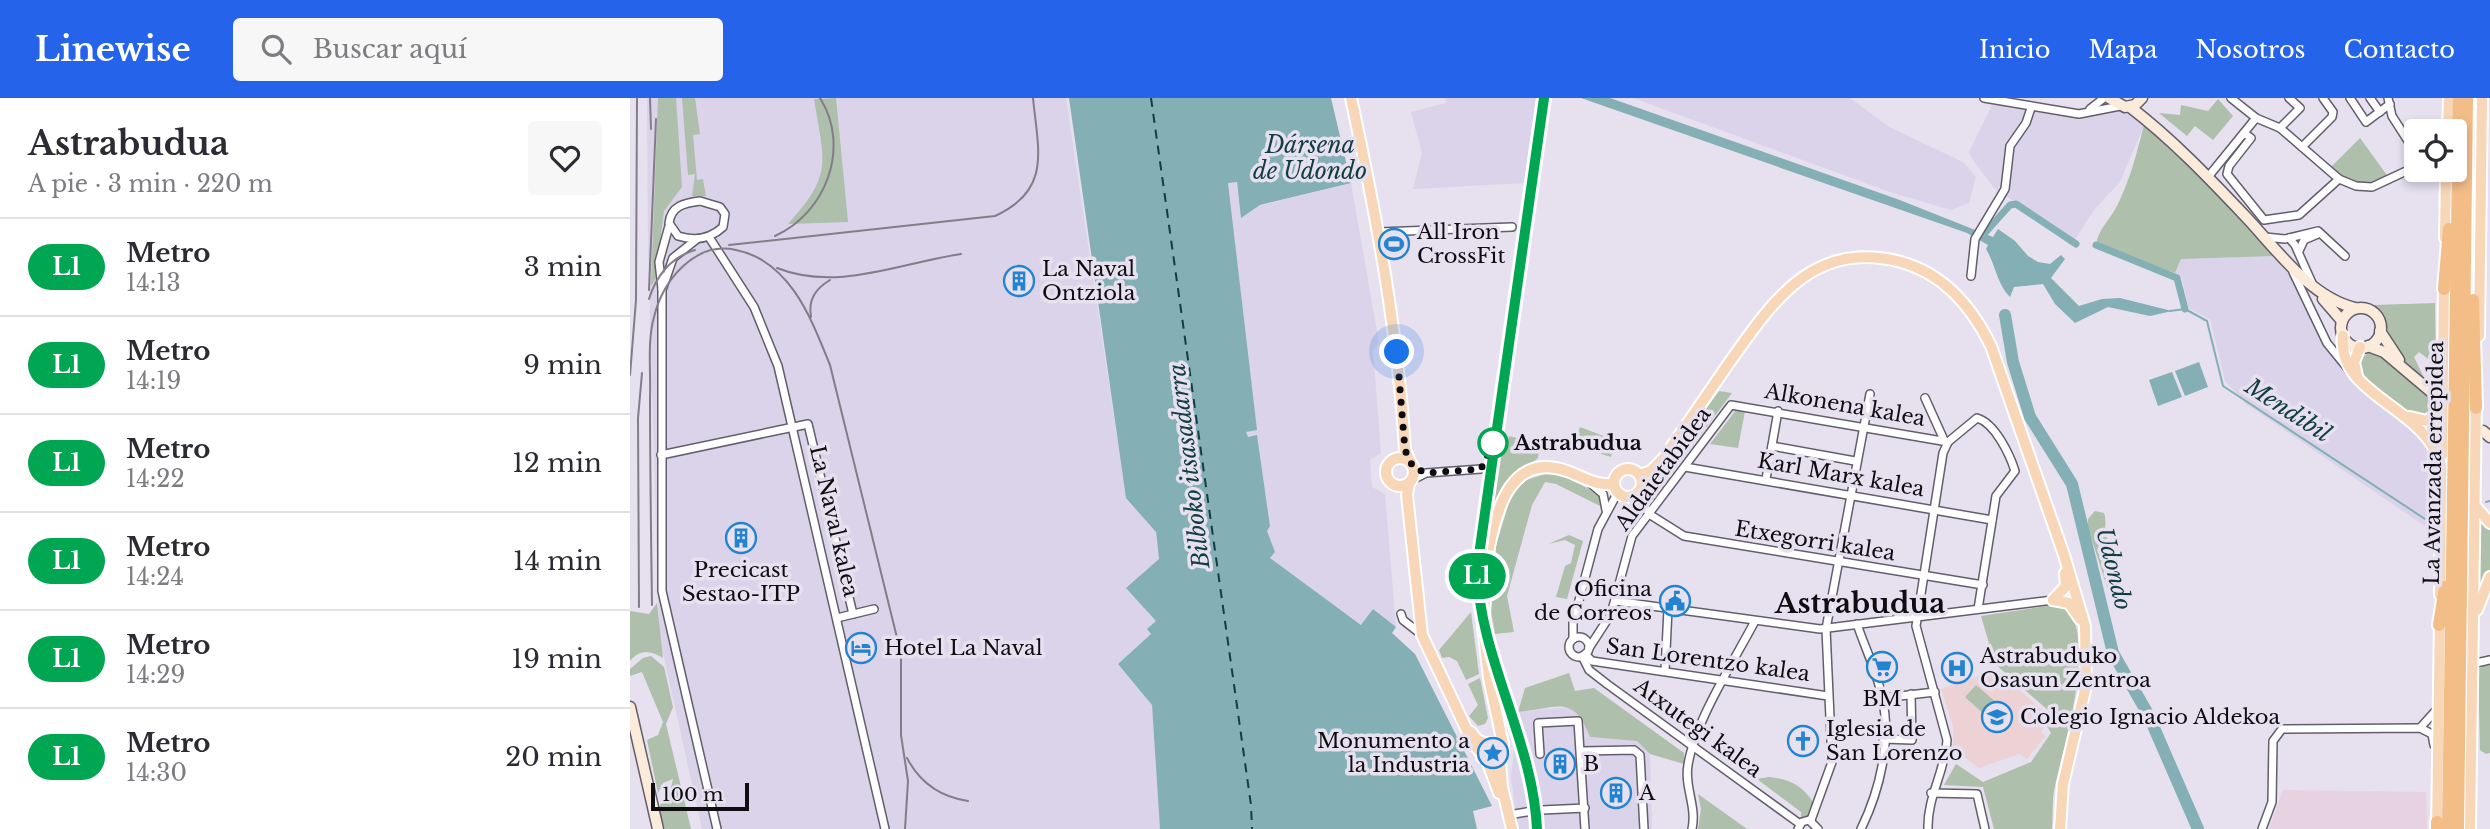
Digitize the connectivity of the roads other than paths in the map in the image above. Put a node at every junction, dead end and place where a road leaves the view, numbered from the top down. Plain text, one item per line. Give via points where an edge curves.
1 (1351, 98) edge
2 (1984, 98) edge
3 (2107, 98) edge
4 (2289, 98) edge
5 (2323, 98) edge
6 (2350, 98) edge
7 (2370, 98) edge
8 (2449, 98) edge
9 (2459, 98) edge
10 (2468, 98) edge
11 (2482, 98) edge
12 (2234, 99) edge
13 (2389, 101) edge
14 (2133, 103) edge
15 (2031, 108) junction
16 (2065, 111) junction
17 (2256, 118) junction
18 (2374, 119) junction
19 (2452, 119) edge
20 (2455, 119) edge
21 (2280, 128) junction
22 (2244, 133) junction
23 (2404, 135) edge
24 (2467, 143) joint
25 (2302, 147) junction
26 (2404, 172) edge
27 (2208, 177) junction
28 (2339, 179) junction
29 (2444, 182) edge
30 (2452, 182) edge
31 (2466, 182) edge
32 (2486, 200) edge
33 (668, 223) junction
34 (1512, 227) dead end
35 (1378, 232) junction
36 (2322, 233) junction
37 (709, 237) junction
38 (2265, 237) junction
39 (2287, 238) junction
40 (697, 239) junction
41 (2275, 248) junction
42 (2299, 251) junction
43 (2345, 256) dead end
44 (2287, 260) junction
45 (1972, 276) dead end
46 (2315, 287) junction
47 (2444, 289) joint
48 (662, 290) junction
49 (2356, 308) junction
50 (2342, 321) junction
51 (2380, 331) junction
52 (2343, 336) junction
53 (2364, 347) junction
54 (2349, 371) junction
55 (2359, 381) junction
56 (2417, 382) junction
57 (1870, 394) dead end
58 (2436, 396) dead end
59 (1924, 398) dead end
60 (1736, 404) joint
61 (2476, 408) junction
62 (2442, 409) junction
63 (1778, 411) junction
64 (2404, 414) junction
65 (794, 425) junction
66 (1863, 426) junction
67 (1404, 430) junction
68 (1946, 441) junction
69 (1772, 446) junction
70 (661, 455) junction
71 (1395, 459) junction
72 (1855, 461) junction
73 (2447, 461) junction
74 (1412, 466) junction
75 (1685, 467) junction
76 (1481, 469) dead end
77 (1426, 473) junction
78 (1640, 475) junction
79 (1766, 479) junction
80 (1587, 481) junction
81 (1411, 482) junction
82 (1394, 485) junction
83 (1616, 488) junction
84 (1638, 492) junction
85 (1850, 495) junction
86 (2475, 505) junction
87 (1934, 509) junction
88 (1409, 511) junction
89 (1606, 511) junction
90 (1649, 514) junction
91 (1992, 520) junction
92 (2490, 523) edge
93 (2055, 530) junction
94 (1837, 561) junction
95 (1924, 577) junction
96 (2490, 577) edge
97 (1983, 585) junction
98 (2074, 586) junction
99 (2057, 600) junction
100 (1615, 601) junction
101 (874, 609) dead end
102 (1668, 609) junction
103 (1978, 609) junction
104 (1419, 611) junction
105 (853, 614) junction
106 (1401, 614) dead end
107 (837, 618) junction
108 (1916, 618) junction
109 (1755, 621) junction
110 (1857, 624) junction
111 (2440, 625) joint
112 (2085, 626) junction
113 (2473, 626) junction
114 (1826, 629) junction
115 (1422, 635) junction
116 (1573, 639) junction
117 (1585, 653) junction
118 (2490, 660) edge
119 (2472, 664) junction
120 (1665, 671) junction
121 (1724, 680) junction
122 (1935, 692) junction
123 (1911, 694) junction
124 (1828, 696) junction
125 (1882, 698) junction
126 (2438, 706) junction
127 (630, 707) edge
128 (1499, 724) junction
129 (630, 725) edge
130 (2420, 728) junction
131 (1831, 734) junction
132 (1883, 736) junction
133 (1486, 746) junction
134 (1693, 746) junction
135 (1582, 751) junction
136 (1540, 754) dead end
137 (1497, 758) junction
138 (642, 759) junction
139 (2437, 791) junction
140 (1931, 793) junction
141 (1585, 808) junction
142 (1542, 810) dead end
143 (1532, 811) dead end
144 (1509, 815) junction
145 (1811, 820) junction
146 (653, 823) edge
147 (1799, 826) edge
148 (2440, 827) edge
149 (717, 829) edge
150 (886, 829) edge
151 (1512, 829) edge
152 (1585, 829) edge
153 (1644, 829) edge
154 (1692, 829) edge
155 (1818, 829) edge
156 (1861, 829) edge
157 (1928, 829) edge
158 (1985, 829) edge
159 (2060, 829) edge
160 (2262, 829) edge
161 (2458, 829) edge
162 (2470, 829) edge

1 - 35 main road
2 - 15 street
3 - 14 street
3 - 16 street via 2085,111
4 - 21 street via 2300,108
5 - 25 street via 2332,117
6 - 18 street
7 - 18 street
8 - 19 main road
9 - 20 highway, La Avanzada errepidea
10 - 24 highway, La Avanzada errepidea
11 - 32 main road
12 - 17 street
13 - 18 street
13 - 23 street
14 - 16 street via 2088,113
14 - 27 street
15 - 16 street
15 - 45 street via 2008,152 2005,189 1975,239
17 - 21 street
17 - 22 street
21 - 25 street
22 - 27 street
22 - 28 street via 2251,138 2227,174 2264,220 2299,215
24 - 61 highway
25 - 28 street
26 - 28 street via 2372,187
27 - 38 street
29 - 47 highway
30 - 73 highway, La Avanzada errepidea
31 - 161 highway, La Avanzada errepidea
32 - 61 main road
33 - 37 street via 677,207 711,203 720,207 727,221
33 - 40 street via 677,236
33 - 48 street via 659,262
34 - 35 street
35 - 67 main road
36 - 39 street via 2314,230
36 - 42 street via 2304,240
36 - 43 street
37 - 40 street
37 - 65 street, La Naval kalea via 754,307 778,366
38 - 39 street
38 - 41 street
39 - 41 street
39 - 42 street
40 - 48 street via 673,258
41 - 44 street
42 - 46 street
44 - 46 street
44 - 50 street
44 - 54 street via 2327,343
46 - 49 street
47 - 62 main road
48 - 70 street
49 - 50 street
49 - 51 street via 2375,314
50 - 52 street
51 - 53 street via 2375,342
51 - 56 street
52 - 53 street via 2352,345
52 - 54 main road
53 - 55 main road via 2354,362
53 - 56 street via 2384,352
54 - 55 main road
55 - 64 main road
56 - 58 street
57 - 66 street
59 - 68 street
60 - 63 street, Alkonena kalea
60 - 75 street, Aldaietabidea
61 - 86 main road
62 - 64 main road via 2427,421
62 - 73 main road
63 - 66 street, Alkonena kalea
63 - 69 street
64 - 73 main road
65 - 70 street
65 - 105 street via 805,423 812,429
65 - 107 street, La Naval kalea
66 - 68 street, Alkonena kalea
66 - 72 street
67 - 71 main road
67 - 74 main road
68 - 87 street
68 - 91 street via 1977,418 1990,425 2015,471 1998,492
69 - 72 street
69 - 79 street
70 - 149 street via 662,591
71 - 74 main road
71 - 82 main road via 1386,474
72 - 85 street
73 - 111 highway via 2445,593
73 - 148 highway, La Avanzada errepidea
74 - 77 street
74 - 81 main road
75 - 79 street, Karl Marx kalea
75 - 90 street, Aldaietabidea
76 - 77 street
77 - 81 street
78 - 83 main road via 1624,469 1617,474
78 - 84 main road
78 - 93 main road via 1663,459 1766,311 1789,286 1834,262 1886,258 1936,277 1981,324
79 - 85 street, Karl Marx kalea
80 - 83 main road
80 - 89 street via 1603,494
80 - 128 main road, bridge via 1550,468 1521,476 1499,504 1489,547 1483,627
81 - 82 main road
81 - 88 main road
82 - 88 main road
83 - 84 main road via 1630,496
83 - 89 street
84 - 90 street
85 - 87 street, Karl Marx kalea
85 - 94 street
86 - 92 main road
86 - 113 main road
87 - 91 street, Karl Marx kalea
87 - 95 street
88 - 104 main road
89 - 116 street via 1576,613
90 - 94 street, Etxegorri kalea via 1684,536 1700,540
90 - 100 street, Aldaietabidea via 1628,544
91 - 97 street
93 - 98 main road
93 - 99 main road via 2066,586
94 - 95 street, Etxegorri kalea
94 - 114 street
95 - 97 street, Etxegorri kalea
95 - 108 street
96 - 113 main road
97 - 103 street
98 - 99 main road
98 - 112 main road
99 - 103 street
99 - 112 main road via 2069,603
100 - 102 street
100 - 117 street, Aldaietabidea
101 - 105 street
102 - 109 street
102 - 120 street
103 - 108 street
104 - 115 main road
104 - 133 main road via 1430,649 1470,730
105 - 107 street
106 - 115 street
107 - 150 street, La Naval kalea
108 - 110 street
108 - 122 street
109 - 114 street
109 - 121 street
110 - 114 street
110 - 125 street
111 - 126 main road
112 - 159 main road via 2086,687 2063,784
113 - 119 main road
114 - 124 street
115 - 133 main road via 1469,734
116 - 117 street via 1570,650
116 - 117 street via 1586,639
117 - 120 street, San Lorentzo kalea via 1591,661
117 - 134 street, Atxutegi kalea via 1589,670
118 - 119 street
119 - 162 main road
120 - 121 street, San Lorentzo kalea
121 - 124 street, San Lorentzo kalea
121 - 134 street
122 - 123 street
122 - 140 street via 1947,740
123 - 125 street
123 - 132 street via 1912,740
124 - 131 street
125 - 132 street
126 - 130 street
126 - 139 main road
127 - 138 street
128 - 133 main road
128 - 137 main road
129 - 138 street
130 - 139 street via 2433,736
130 - 160 street via 2281,729 2273,741 2272,802
131 - 132 street
131 - 145 street via 1832,762
132 - 156 street via 1881,778
133 - 137 main road
133 - 137 main road
134 - 147 street, Atxutegi kalea
134 - 154 street via 1687,770 1695,811
135 - 136 street via 1578,721 1544,720 1537,725
135 - 141 street
135 - 153 street via 1634,750 1640,755
137 - 144 main road
138 - 146 street
139 - 148 main road
140 - 157 street
140 - 158 street via 1977,794
141 - 142 street
141 - 152 street
143 - 144 street
144 - 151 main road
145 - 147 street
145 - 155 street

